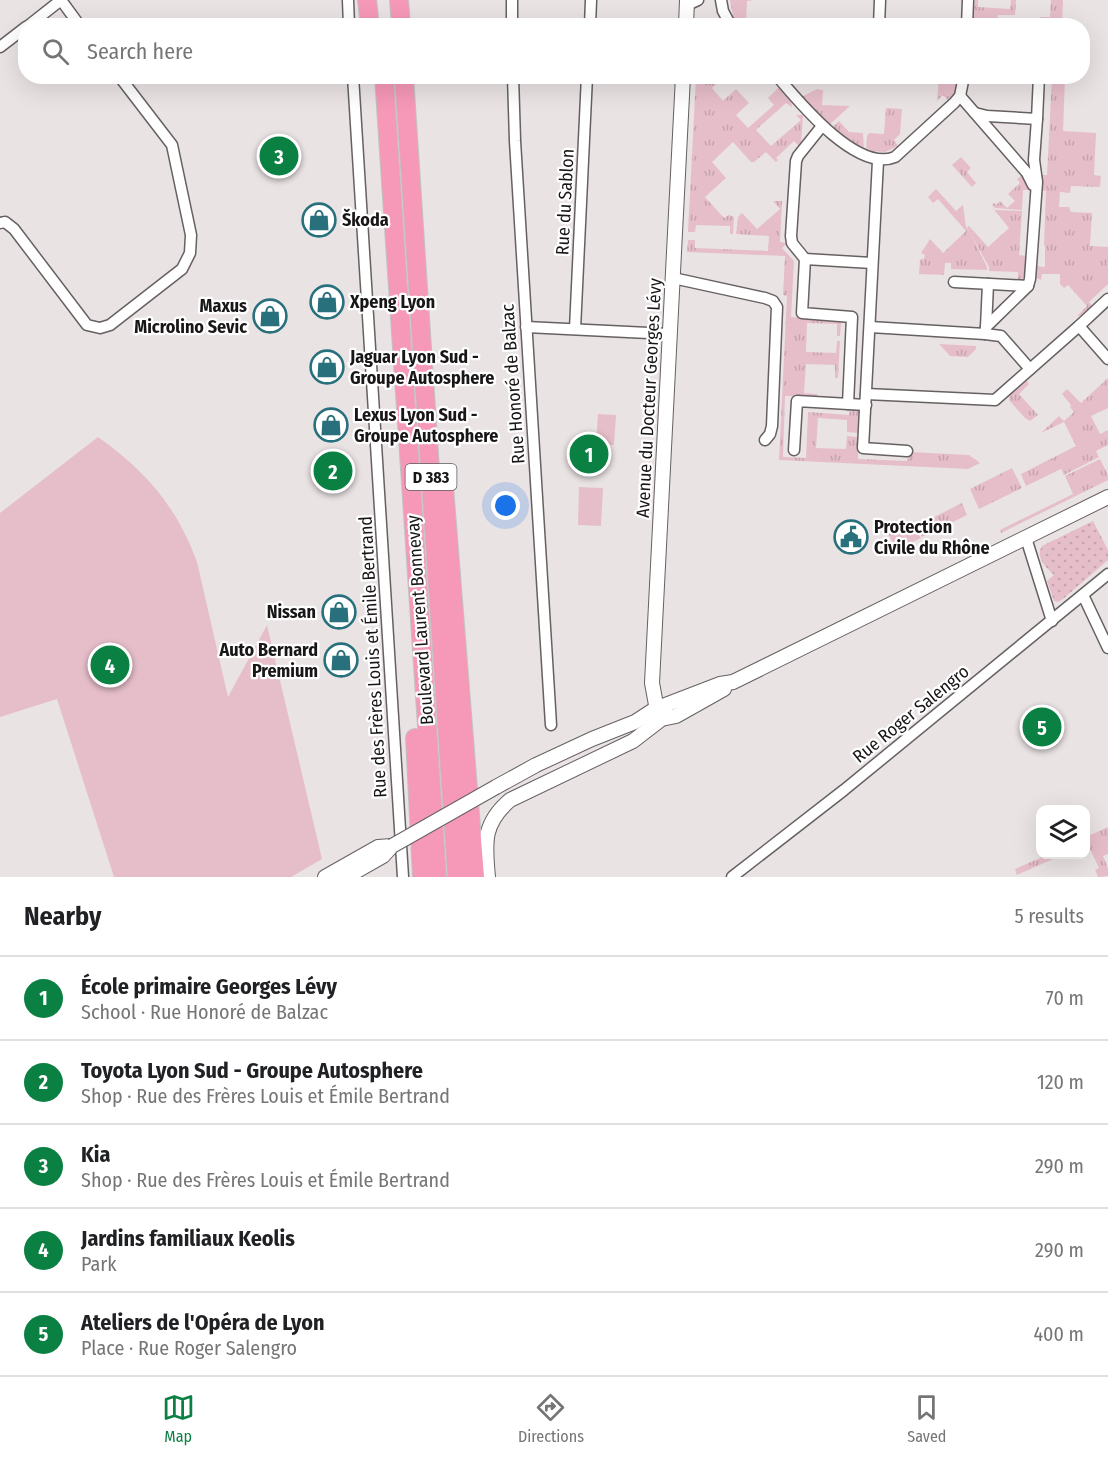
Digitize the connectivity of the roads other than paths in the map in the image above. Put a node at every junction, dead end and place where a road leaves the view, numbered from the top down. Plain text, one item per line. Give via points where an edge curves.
1 (61, 0) edge
2 (348, 0) edge
3 (367, 0) edge
4 (379, 0) edge
5 (399, 0) edge
6 (512, 0) edge
7 (591, 0) edge
8 (721, 0) edge
9 (880, 0) edge
10 (968, 0) edge
11 (691, 2) edge
12 (37, 18) edge
13 (74, 18) edge
14 (349, 18) edge
15 (369, 18) edge
16 (380, 18) edge
17 (400, 18) edge
18 (512, 18) edge
19 (590, 18) edge
20 (688, 18) edge
21 (727, 18) edge
22 (879, 18) edge
23 (967, 18) edge
24 (18, 33) edge
25 (0, 47) edge
26 (125, 84) edge
27 (353, 84) edge
28 (375, 84) edge
29 (385, 84) edge
30 (406, 84) edge
31 (513, 84) edge
32 (587, 84) edge
33 (683, 84) edge
34 (784, 84) edge
35 (962, 84) edge
36 (1038, 84) edge
37 (960, 96) junction
38 (975, 113) junction
39 (1036, 118) junction
40 (387, 120) junction
41 (822, 126) junction
42 (1035, 145) junction
43 (1012, 154) junction
44 (878, 161) junction
45 (1034, 194) junction
46 (0, 223) edge
47 (805, 259) junction
48 (872, 263) junction
49 (673, 278) junction
50 (954, 282) dead end
51 (988, 284) junction
52 (1028, 286) junction
53 (1108, 300) edge
54 (852, 317) junction
55 (870, 321) junction
56 (1079, 326) junction
57 (526, 327) junction
58 (575, 329) junction
59 (985, 330) junction
60 (669, 334) junction
61 (424, 359) junction
62 (1108, 359) edge
63 (1030, 369) junction
64 (866, 399) junction
65 (848, 404) junction
66 (765, 440) dead end
67 (794, 450) dead end
68 (907, 451) dead end
69 (1108, 497) edge
70 (1026, 538) junction
71 (417, 569) junction
72 (1108, 574) edge
73 (1083, 595) junction
74 (1052, 621) junction
75 (1108, 648) edge
76 (657, 715) junction
77 (551, 725) dead end
78 (392, 846) junction
79 (325, 877) edge
80 (346, 877) edge
81 (403, 877) edge
82 (422, 877) edge
83 (437, 877) edge
84 (457, 877) edge
85 (475, 877) edge
86 (488, 877) edge
87 (732, 877) edge

1 - 12 street
1 - 13 street
2 - 14 street
3 - 15 highway
4 - 16 highway
5 - 17 highway
6 - 18 street
7 - 19 street
8 - 21 street
9 - 22 street
10 - 23 street
11 - 20 street
24 - 25 street
26 - 46 street via 172,145 191,235 190,253 182,268 110,325 87,325 14,229
27 - 81 street, Rue des Frères Louis et Émile Bertrand
28 - 40 highway
29 - 40 highway, Boulevard Laurent Bonnevay / D 383
30 - 61 highway, Boulevard Laurent Bonnevay / D 383
31 - 57 street, Rue Honoré de Balzac
32 - 58 street, Rue du Sablon
33 - 49 street, Avenue du Docteur Georges Lévy
34 - 41 street
35 - 37 street
36 - 39 street
37 - 38 street
37 - 44 street via 895,157
38 - 39 street
38 - 43 street
39 - 42 street
40 - 71 highway, Boulevard Laurent Bonnevay / D 383
41 - 44 street
41 - 47 street via 796,161 792,240
42 - 43 street via 1029,154
42 - 45 street
43 - 45 street via 1030,178
44 - 48 street
45 - 52 street
47 - 48 street
47 - 54 street via 802,313
48 - 55 street
49 - 60 street, Avenue du Docteur Georges Lévy
49 - 66 street via 765,298 777,307 772,426
50 - 51 street
51 - 52 street
51 - 59 street
52 - 59 street
53 - 56 street
54 - 55 street
54 - 65 street
55 - 59 street
55 - 64 street
56 - 62 street
56 - 63 street
57 - 58 street
57 - 77 street, Rue Honoré de Balzac
58 - 60 street
59 - 63 street via 1001,336
60 - 76 street, Avenue du Docteur Georges Lévy via 652,683
61 - 84 highway, Boulevard Laurent Bonnevay / D 383
61 - 85 highway via 434,382
63 - 64 street via 1000,398 991,401
64 - 65 street
64 - 68 street via 863,448
65 - 67 street via 797,401
69 - 70 street
70 - 74 street
70 - 76 street via 733,682 695,707 676,716
71 - 82 highway via 408,582
71 - 83 highway, Boulevard Laurent Bonnevay / D 383
72 - 73 street, Rue Roger Salengro
73 - 74 street, Rue Roger Salengro
73 - 75 street
74 - 87 street, Rue Roger Salengro
76 - 78 street, bridge via 536,765
76 - 86 street via 633,741 503,806 486,837
78 - 79 street via 378,847
78 - 80 street via 383,856

